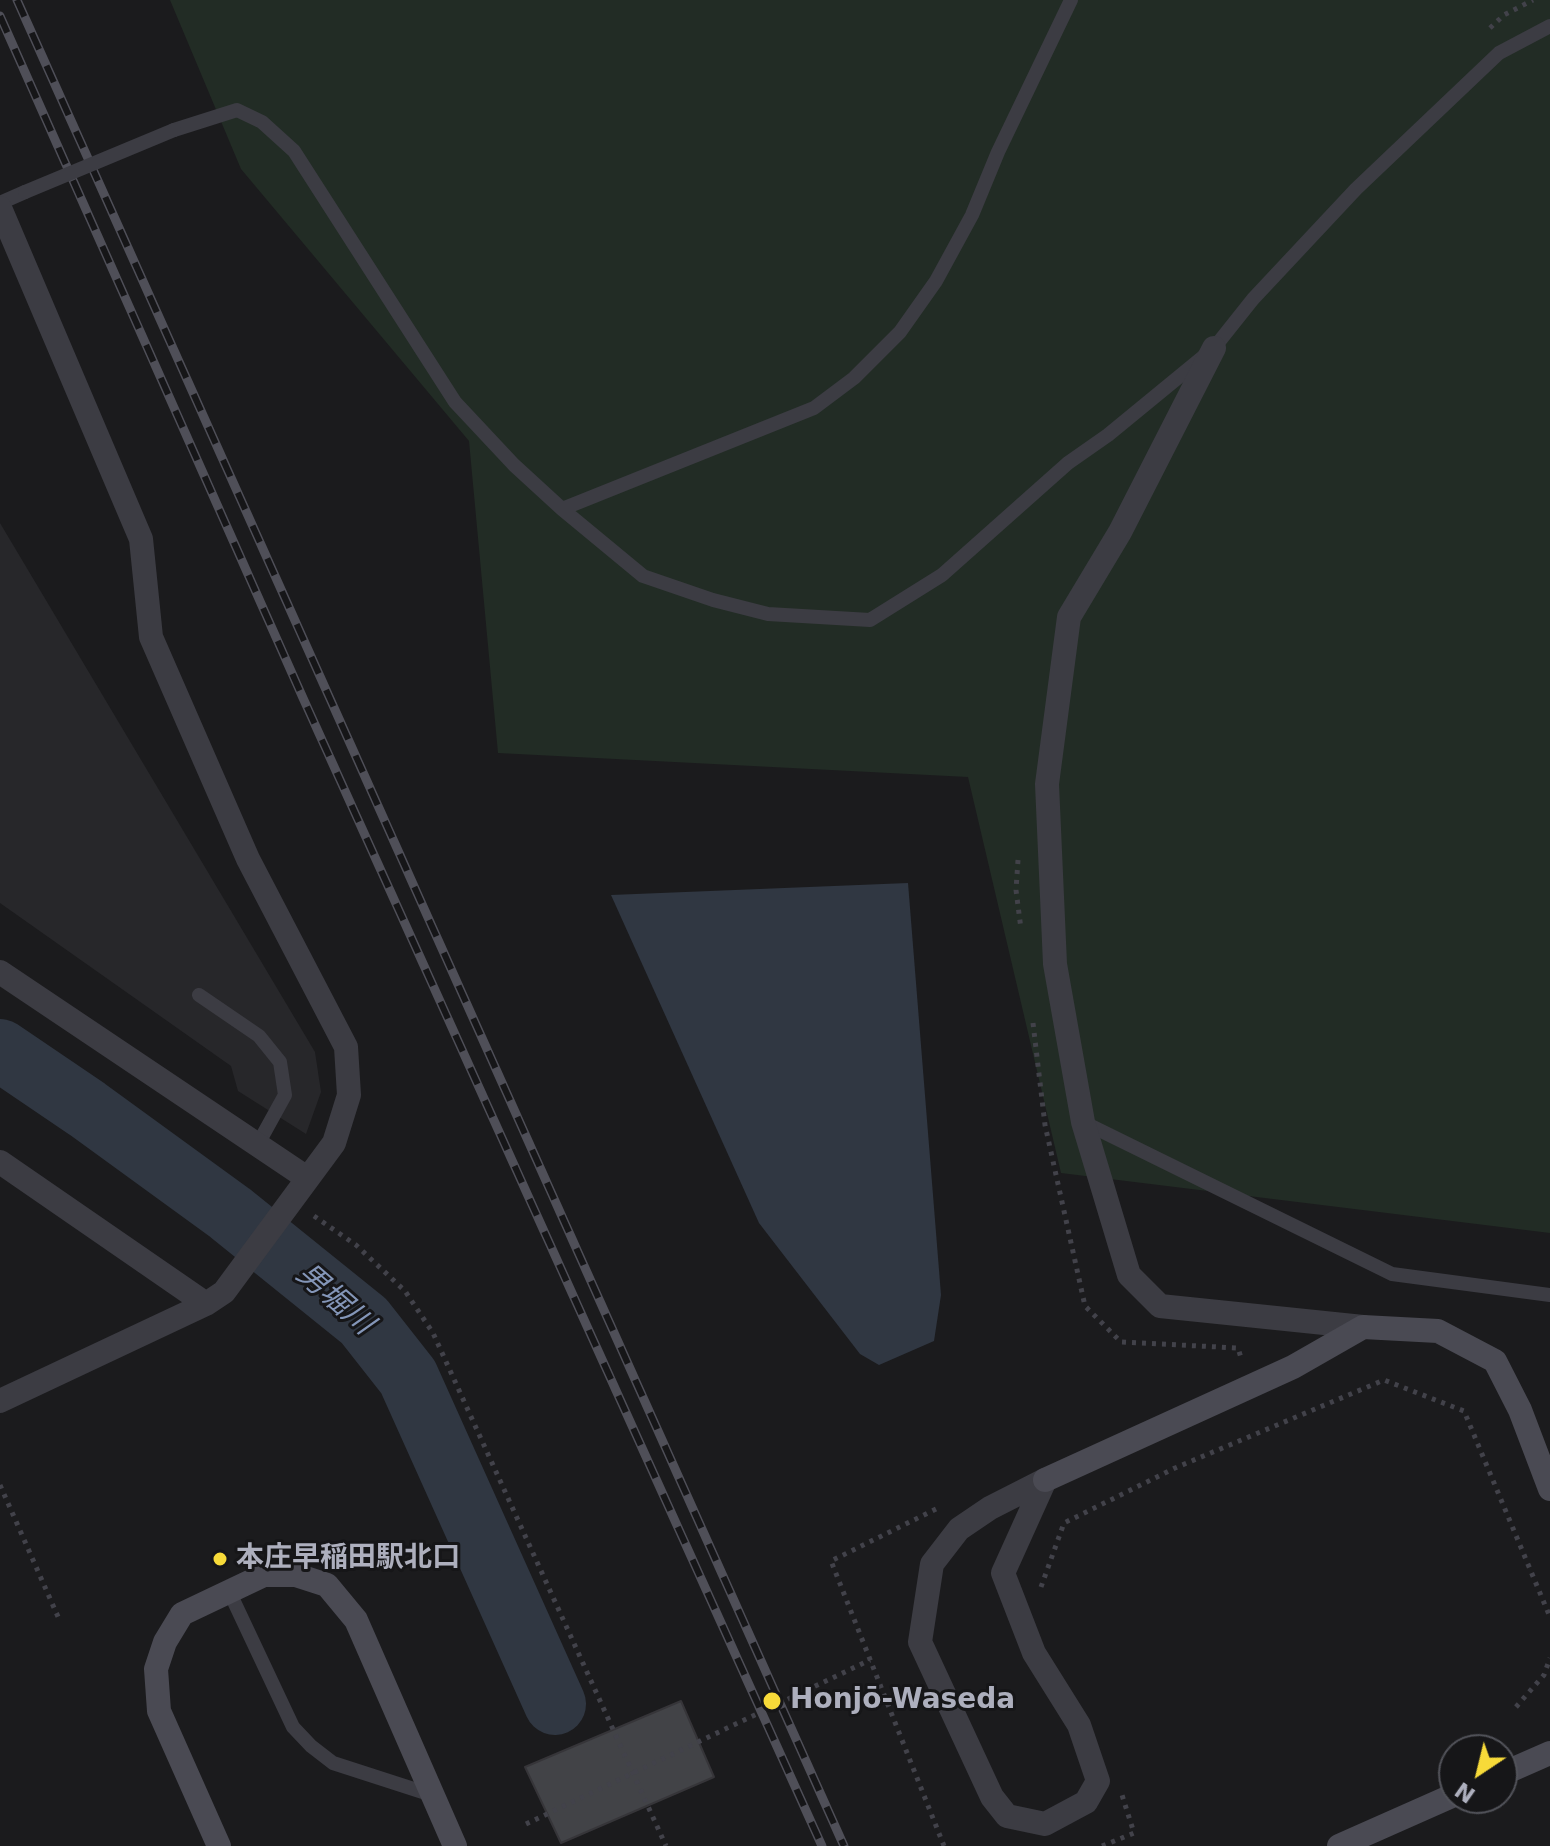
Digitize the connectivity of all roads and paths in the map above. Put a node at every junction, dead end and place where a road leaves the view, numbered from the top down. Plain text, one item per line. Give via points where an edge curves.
1 (1071, 0) edge
2 (1533, 0) edge
3 (1550, 26) edge
4 (1481, 36) dead end
5 (0, 205) edge
6 (1214, 348) junction
7 (562, 509) junction
8 (1018, 859) dead end
9 (1022, 937) dead end
10 (0, 972) edge
11 (199, 995) dead end
12 (1032, 1015) dead end
13 (1083, 1122) junction
14 (258, 1144) junction
15 (0, 1162) edge
16 (307, 1178) junction
17 (287, 1206) junction
18 (1550, 1295) edge
19 (206, 1304) junction
20 (1363, 1327) junction
21 (1229, 1368) dead end
22 (0, 1401) edge
23 (1045, 1480) junction
24 (0, 1485) edge
25 (1550, 1489) edge
26 (941, 1506) dead end
27 (229, 1591) junction
28 (1037, 1598) dead end
29 (1550, 1617) edge
30 (59, 1619) dead end
31 (1550, 1658) edge
32 (870, 1660) junction
33 (1516, 1707) dead end
34 (1550, 1753) edge
35 (1518, 1767) edge
36 (632, 1773) junction
37 (1119, 1788) dead end
38 (1438, 1802) edge
39 (436, 1805) junction
40 (526, 1824) dead end
41 (219, 1846) edge
42 (436, 1846) edge
43 (455, 1846) edge
44 (666, 1846) edge
45 (944, 1846) edge
46 (1102, 1846) edge
47 (1339, 1846) edge

1 - 7 lane via 972,215 900,332 854,378 814,408
2 - 4 path via 1504,15
3 - 6 lane via 1499,53 1389,158 1253,299
5 - 7 lane, bridge via 174,130 237,110 262,122 294,151 455,402
5 - 16 street via 141,539 151,637 248,859 346,1047 349,1095 334,1143
6 - 7 lane via 1068,463 942,575 870,620 768,614 643,576
6 - 13 street via 1120,532 1069,617 1047,784 1055,964
8 - 9 path
10 - 14 street
11 - 14 lane via 259,1036 280,1062 285,1095
12 - 21 path via 1045,1125 1085,1306 1121,1342 1238,1348 1243,1362
13 - 18 lane via 1392,1274
13 - 20 street via 1129,1275 1160,1306
14 - 16 street
15 - 19 street
16 - 17 street
17 - 19 street via 224,1292
17 - 36 path via 366,1254 405,1291 433,1333
19 - 22 street
20 - 23 street via 1293,1367
20 - 25 street via 1438,1331 1495,1361
23 - 23 street via 1003,1573 1034,1653 1079,1725 1098,1781 1086,1802 1045,1824 1007,1816 992,1797 920,1642 932,1564 959,1529
24 - 30 path
26 - 32 path via 831,1561
27 - 39 lane via 293,1727 311,1746 333,1763
27 - 39 street via 264,1575 296,1575 327,1585 356,1620
27 - 41 street via 182,1614 156,1669 159,1711
28 - 29 path via 1064,1523 1175,1468 1384,1380 1464,1411
31 - 33 path via 1544,1675
32 - 36 path
32 - 45 path
34 - 35 street
36 - 40 path
36 - 44 path
37 - 46 path via 1134,1833
38 - 47 street
39 - 42 street
39 - 43 street

